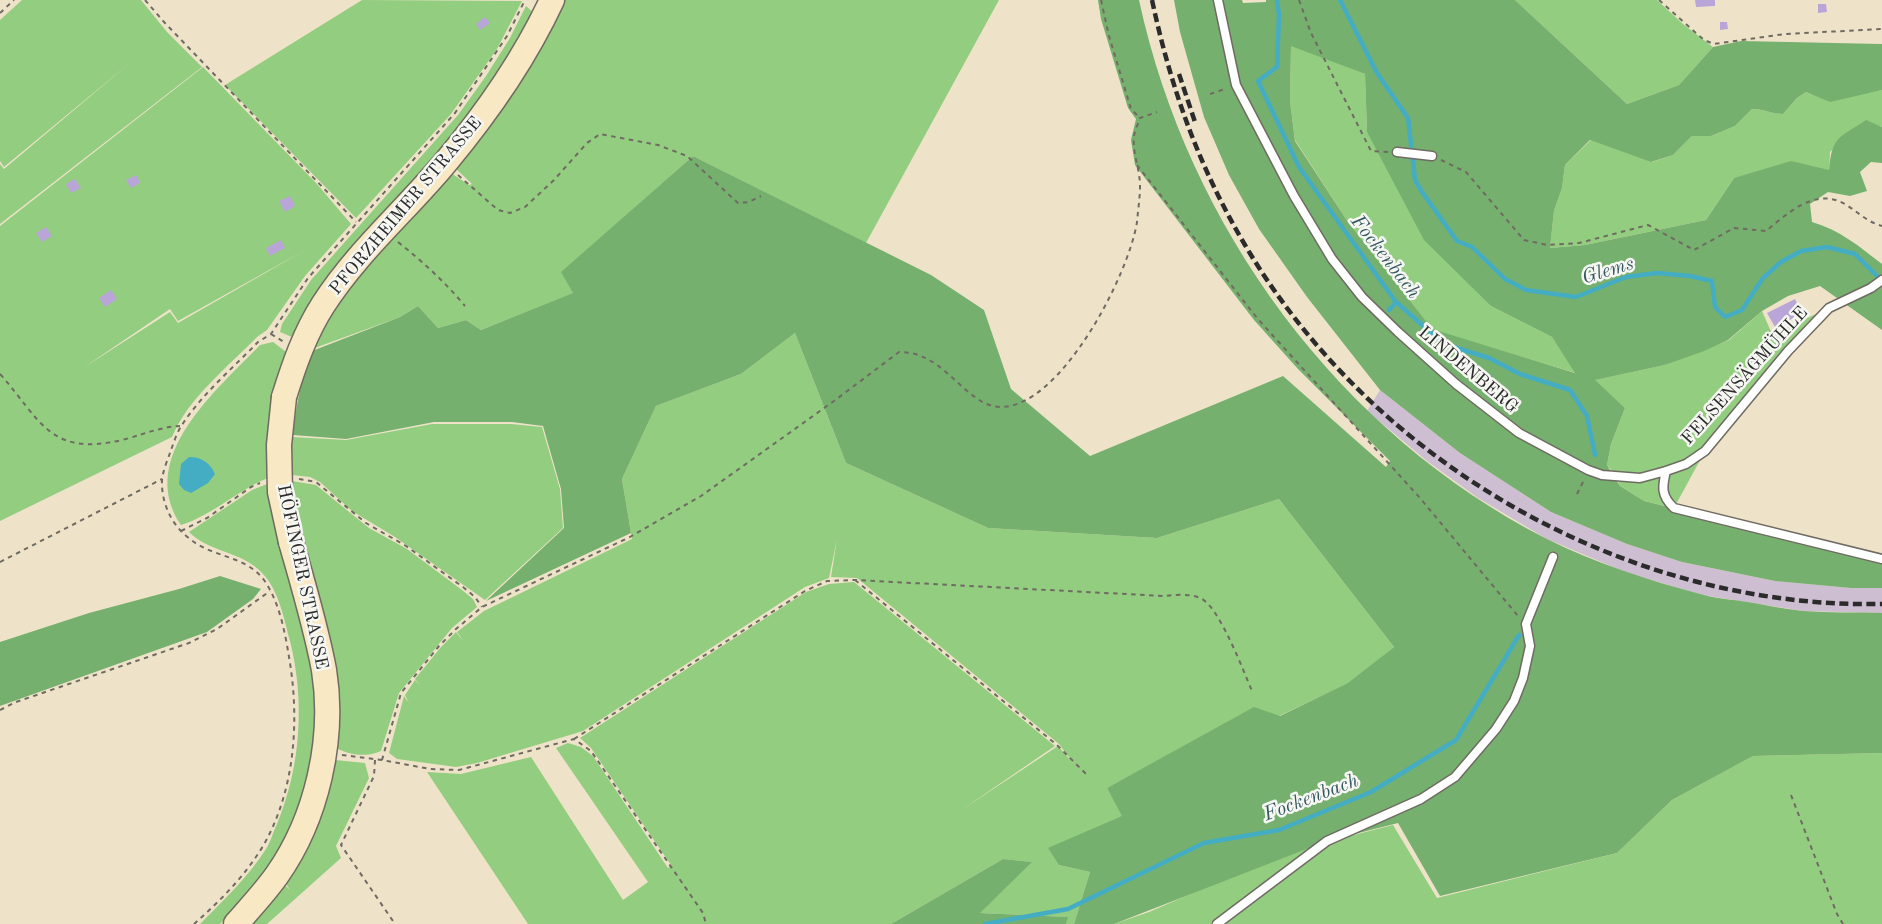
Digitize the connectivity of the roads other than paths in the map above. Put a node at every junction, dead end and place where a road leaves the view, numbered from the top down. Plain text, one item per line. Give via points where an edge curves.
1 (552, 0) edge
2 (1218, 0) edge
3 (1396, 152) road end
4 (1432, 156) road end
5 (1882, 280) edge
6 (299, 352) joint
7 (1666, 471) junction
8 (1640, 478) joint
9 (1553, 557) dead end
10 (1882, 559) edge
11 (236, 924) edge
12 (1217, 924) edge

1 - 6 street, PFORZHEIMER STRASSE via 492,101 444,164 352,265 322,306
2 - 8 lane, LINDENBERG via 1236,85 1294,196 1332,259 1362,297 1455,384 1519,433 1588,470
3 - 4 lane
5 - 7 lane, FELSENSÄGMÜHLE via 1829,308 1705,451
6 - 11 street, HÖFINGER STRASSE, bridge via 284,397 280,492 324,673 324,753 302,829 278,874
7 - 8 lane, FELSENSÄGMÜHLE
7 - 10 lane via 1666,500 1674,508
9 - 12 lane via 1526,624 1530,646 1514,701 1455,777 1421,799 1327,842

